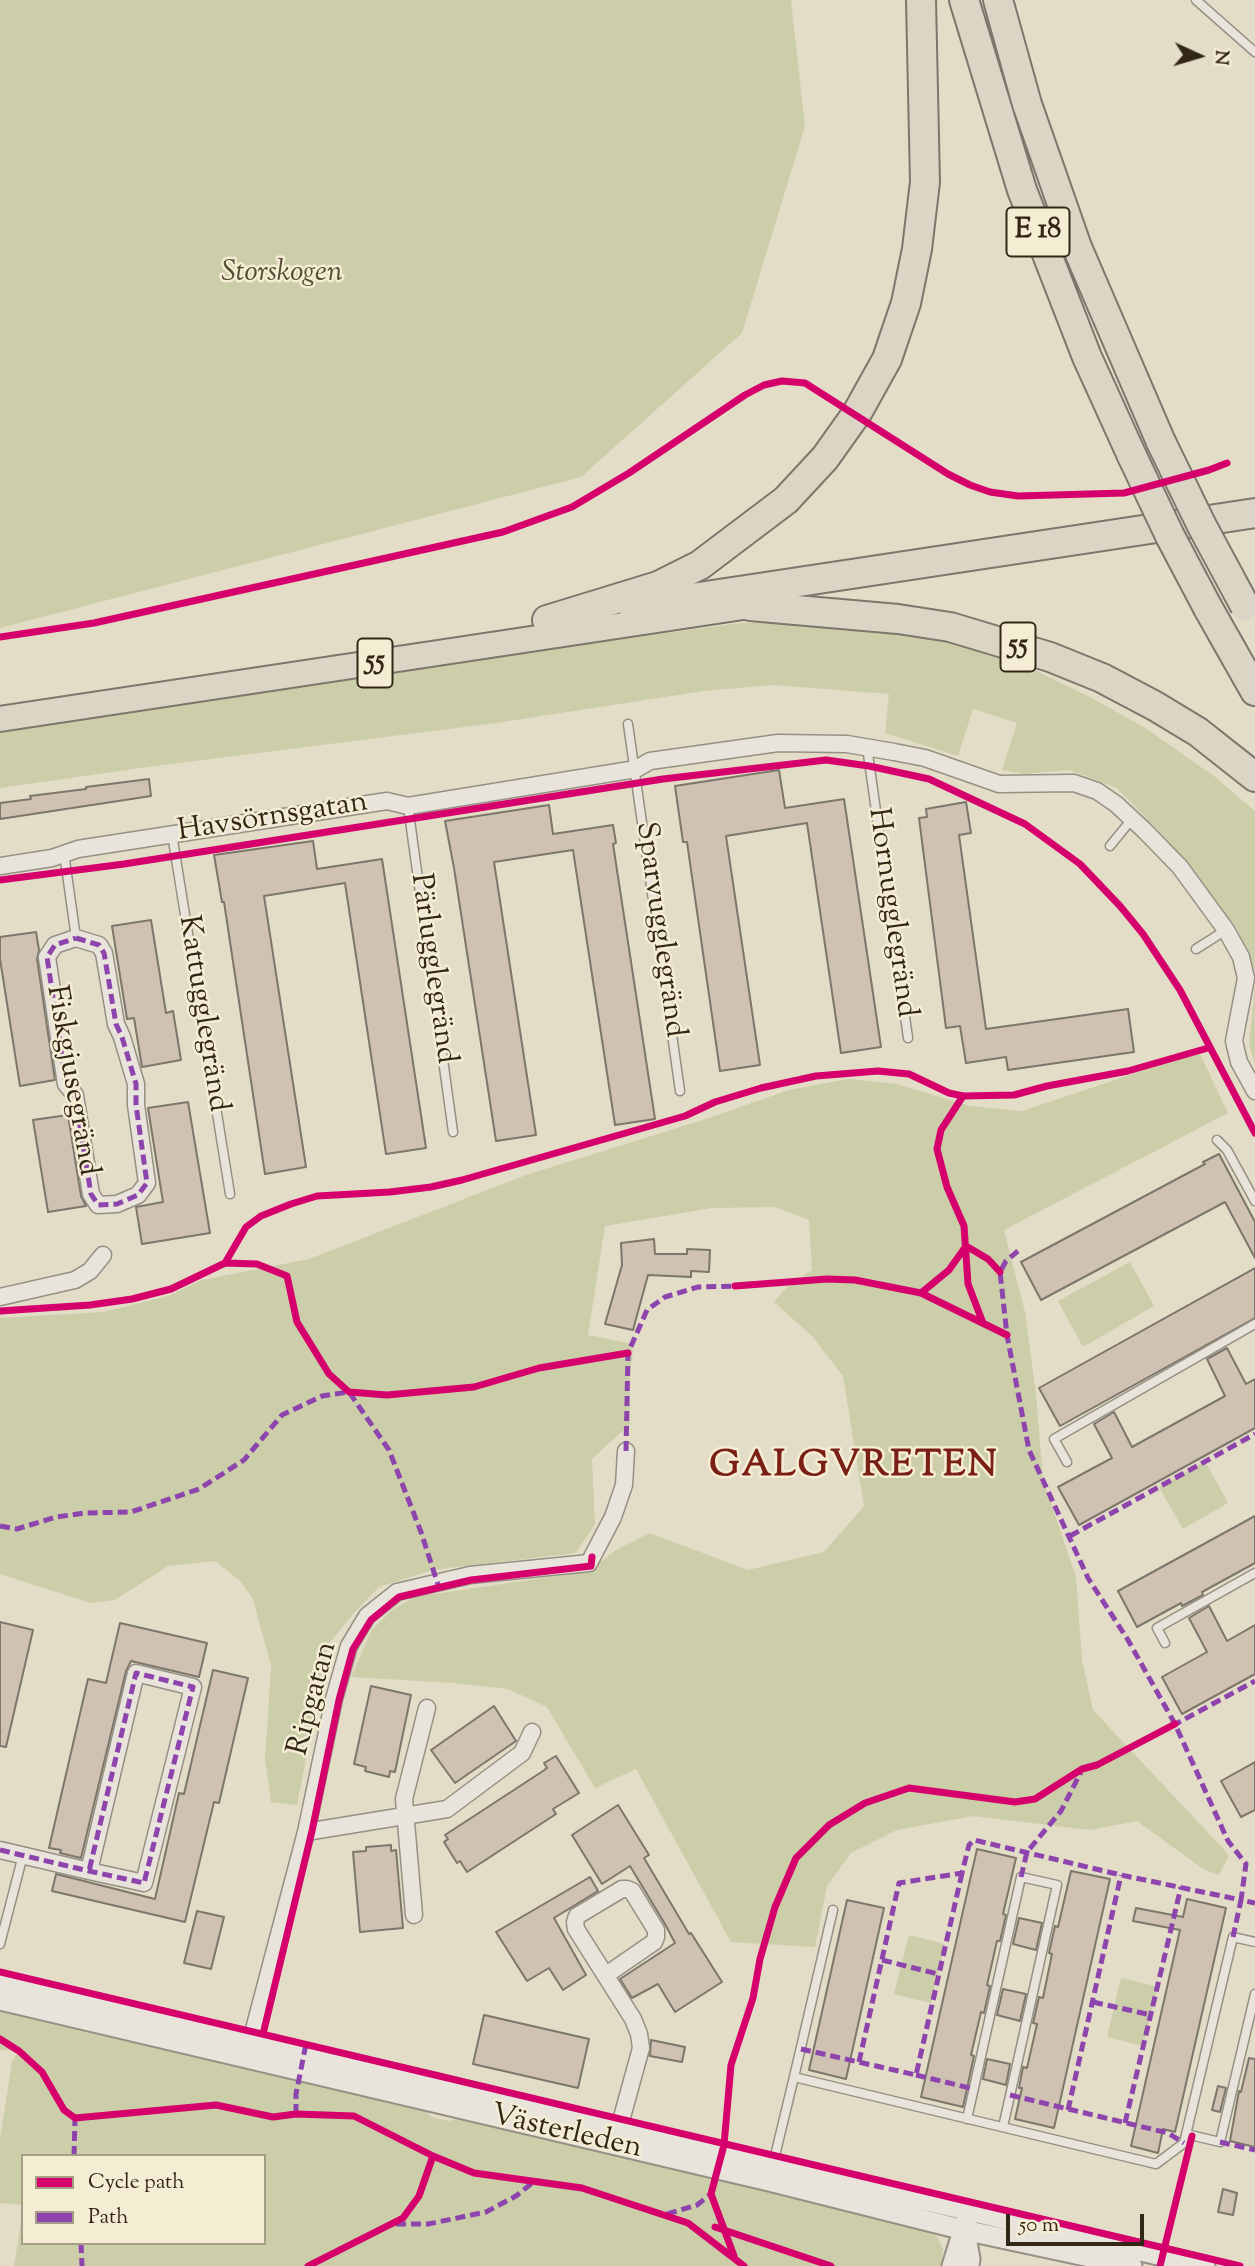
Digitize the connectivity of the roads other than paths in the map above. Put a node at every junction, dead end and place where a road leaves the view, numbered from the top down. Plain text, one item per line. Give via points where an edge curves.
1 (921, 0) edge
2 (964, 0) edge
3 (998, 0) edge
4 (1196, 0) edge
5 (1255, 52) edge
6 (1255, 513) edge
7 (1255, 530) edge
8 (750, 606) junction
9 (1250, 615) edge
10 (547, 620) junction
11 (1255, 691) edge
12 (0, 704) edge
13 (0, 719) edge
14 (628, 724) dead end
15 (867, 747) junction
16 (636, 769) junction
17 (1255, 777) edge
18 (408, 806) junction
19 (1132, 819) junction
20 (172, 834) junction
21 (1110, 846) dead end
22 (64, 853) junction
23 (0, 866) edge
24 (1226, 930) junction
25 (76, 938) junction
26 (1196, 949) dead end
27 (908, 1038) dead end
28 (680, 1091) dead end
29 (1255, 1091) edge
30 (453, 1132) dead end
31 (1217, 1140) dead end
32 (230, 1194) dead end
33 (1255, 1201) edge
34 (103, 1255) dead end
35 (0, 1297) edge
36 (1255, 1324) edge
37 (626, 1451) dead end
38 (1067, 1462) dead end
39 (1255, 1573) edge
40 (1165, 1643) dead end
41 (427, 1708) dead end
42 (532, 1732) dead end
43 (407, 1814) junction
44 (306, 1832) junction
45 (0, 1850) edge
46 (23, 1855) junction
47 (89, 1871) junction
48 (832, 1910) dead end
49 (414, 1915) dead end
50 (1255, 1942) edge
51 (0, 1944) edge
52 (606, 1975) junction
53 (0, 1983) edge
54 (1255, 1994) edge
55 (0, 2000) edge
56 (249, 2049) junction
57 (794, 2077) junction
58 (967, 2119) junction
59 (1003, 2127) junction
60 (1186, 2134) junction
61 (617, 2136) junction
62 (771, 2173) junction
63 (969, 2210) junction
64 (964, 2230) junction
65 (952, 2266) edge
66 (969, 2266) edge
67 (1132, 2266) edge
68 (1205, 2266) edge

1 - 10 highway via 925,182 917,250 887,359 857,413 825,458 786,500 700,565 658,586
2 - 11 highway, E 18, bridge via 1022,190 1087,357 1208,608
3 - 9 highway, E 18, bridge via 1027,104 1077,247 1161,442
4 - 5 lane
6 - 10 highway, 55
7 - 8 highway
8 - 13 main road, 55
8 - 17 highway, 55 via 950,627 1050,657 1155,706 1198,732
10 - 12 main road, 55
14 - 16 lane, Sparvugglegränd
15 - 16 street, Havsörnsgatan via 778,743 650,761
15 - 19 street, Havsörnsgatan via 925,758 999,784 1074,783 1097,791
15 - 27 lane, Hornugglegränd
16 - 18 street, Havsörnsgatan
16 - 28 lane, Sparvugglegränd
18 - 20 street, Havsörnsgatan via 387,801
18 - 30 lane, Pärlugglegränd
19 - 21 lane
19 - 24 street, Havsörnsgatan via 1180,867
20 - 22 street, Havsörnsgatan
20 - 32 lane, Kattugglegränd
22 - 23 street, Havsörnsgatan
22 - 25 lane
24 - 26 lane
24 - 29 street, Havsörnsgatan via 1246,978 1234,1041 1239,1062
25 - 25 street, Fiskgjusegränd via 99,945 104,953 116,1024 135,1084 147,1184 138,1195 117,1204 98,1205 91,1195 75,1095 66,1084 47,957 55,946
31 - 33 lane
34 - 35 street via 75,1280
36 - 38 lane via 1054,1439
37 - 44 street, Ripgatan via 624,1485 589,1563 470,1575 397,1592 367,1616 349,1646 334,1699
39 - 40 lane via 1157,1628
41 - 43 street via 404,1799
42 - 43 street via 522,1753 447,1810
43 - 44 street
43 - 49 street
44 - 56 street, Ripgatan
45 - 46 street
46 - 47 street
46 - 51 lane
47 - 47 street via 144,1883 193,1687 135,1673
48 - 57 lane
50 - 60 lane via 1233,1937
52 - 52 street via 575,1922 577,1916 627,1889 656,1930 656,1937
52 - 61 street via 633,2019 641,2048
53 - 56 street, Västerleden
54 - 60 lane via 1220,2142
55 - 56 street, Västerleden
56 - 61 street, Västerleden
57 - 58 lane
57 - 62 lane
58 - 59 lane
58 - 59 lane via 1021,1877 1057,1885
59 - 60 lane via 1156,2164 1184,2143
61 - 62 street, Västerleden
62 - 63 street, Västerleden
62 - 64 street, Västerleden
63 - 64 street
63 - 68 street, Västerleden
64 - 65 street
64 - 66 street
64 - 67 street, Västerleden

